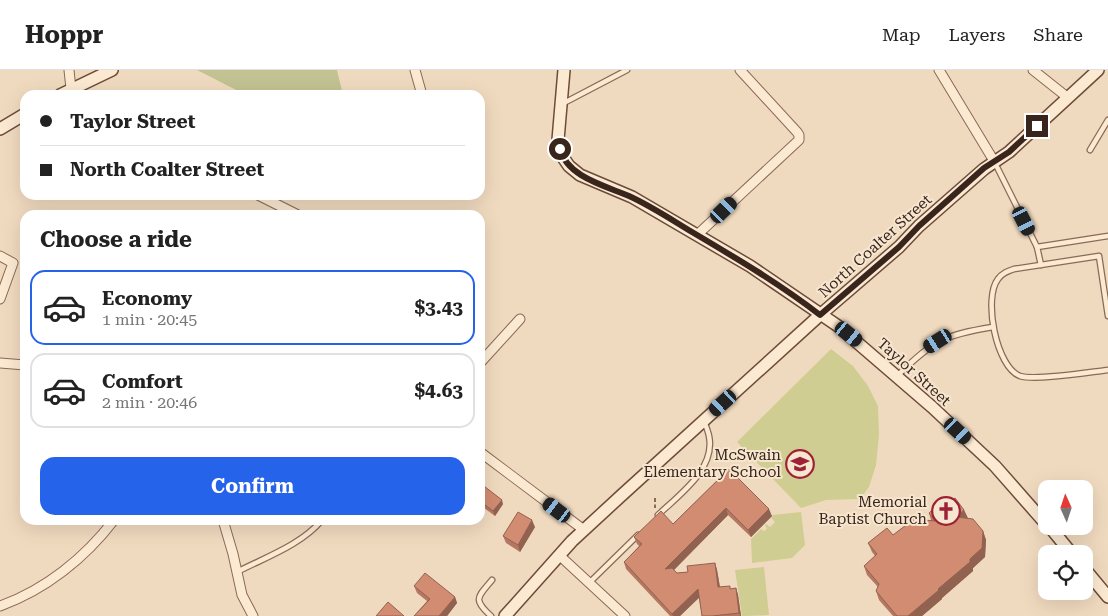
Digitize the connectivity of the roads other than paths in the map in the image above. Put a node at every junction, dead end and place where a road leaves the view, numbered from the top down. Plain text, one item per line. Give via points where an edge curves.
1 (69, 70) edge
2 (112, 70) edge
3 (415, 70) edge
4 (564, 70) edge
5 (628, 70) edge
6 (740, 70) edge
7 (939, 70) edge
8 (1033, 70) edge
9 (1098, 70) edge
10 (73, 90) edge
11 (77, 90) edge
12 (421, 90) edge
13 (1067, 97) junction
14 (562, 104) junction
15 (20, 117) edge
16 (1108, 120) edge
17 (0, 129) edge
18 (1090, 150) dead end
19 (994, 161) junction
20 (268, 200) edge
21 (288, 210) edge
22 (697, 235) junction
23 (1108, 236) edge
24 (1037, 247) junction
25 (0, 256) edge
26 (1041, 265) junction
27 (0, 299) edge
28 (820, 315) junction
29 (1108, 316) edge
30 (520, 319) dead end
31 (993, 327) junction
32 (485, 358) edge
33 (0, 363) edge
34 (20, 365) edge
35 (1108, 370) edge
36 (897, 376) junction
37 (704, 421) junction
38 (485, 456) edge
39 (1038, 515) edge
40 (654, 519) edge
41 (110, 525) edge
42 (224, 525) edge
43 (318, 525) edge
44 (584, 530) junction
45 (641, 532) edge
46 (1056, 535) edge
47 (1064, 545) edge
48 (559, 555) junction
49 (237, 572) junction
50 (1093, 579) edge
51 (492, 580) dead end
52 (590, 583) junction
53 (1108, 597) edge
54 (0, 606) edge
55 (253, 616) edge
56 (491, 616) edge
57 (505, 616) edge
58 (626, 616) edge

1 - 10 street
2 - 11 street
3 - 12 street
4 - 14 street, Taylor Street
5 - 14 lane
6 - 22 street via 800,138
7 - 19 street
8 - 13 street
9 - 13 street, North Coalter Street
13 - 19 street, North Coalter Street via 1009,152
14 - 22 street, Taylor Street via 559,146 569,166 580,175 632,198
15 - 17 street
16 - 18 lane
19 - 24 lane
19 - 28 street, North Coalter Street
20 - 21 street
22 - 28 street, Taylor Street via 750,266
23 - 24 lane
24 - 26 lane
25 - 27 street via 13,263
26 - 29 lane via 1099,256
26 - 31 lane via 1014,269 998,278 992,298
28 - 36 street, Taylor Street via 838,326
28 - 37 street, North Coalter Street
30 - 32 street
31 - 35 lane via 1008,366 1020,376
31 - 36 lane via 938,341
33 - 34 street
36 - 39 street, Taylor Street via 995,466
37 - 40 lane via 710,446 703,468
37 - 44 street, North Coalter Street
38 - 44 street
41 - 54 street via 60,573 28,594
42 - 49 street
43 - 49 lane via 295,542
44 - 48 street, North Coalter Street
45 - 52 lane
46 - 47 street, Taylor Street
48 - 52 street
48 - 57 street, North Coalter Street
49 - 55 street via 244,600
50 - 53 street
51 - 56 lane via 479,601
52 - 58 street

